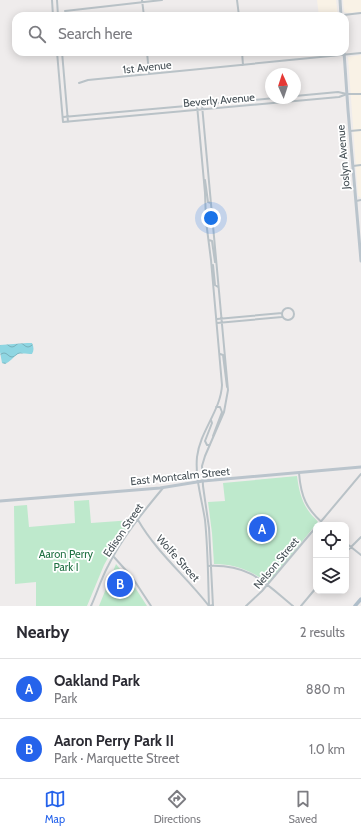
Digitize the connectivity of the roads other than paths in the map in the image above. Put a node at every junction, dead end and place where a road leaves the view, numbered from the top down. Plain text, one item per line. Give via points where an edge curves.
1 (52, 0) edge
2 (57, 0) edge
3 (162, 0) edge
4 (237, 0) edge
5 (340, 0) edge
6 (143, 1) edge
7 (65, 11) dead end
8 (53, 12) edge
9 (58, 12) edge
10 (144, 12) edge
11 (238, 12) edge
12 (341, 12) edge
13 (361, 13) edge
14 (349, 15) edge
15 (349, 53) edge
16 (361, 53) edge
17 (57, 56) edge
18 (62, 56) edge
19 (147, 56) edge
20 (242, 56) edge
21 (320, 56) edge
22 (345, 56) edge
23 (243, 65) junction
24 (149, 74) junction
25 (79, 84) dead end
26 (347, 94) junction
27 (361, 94) edge
28 (301, 95) edge
29 (265, 99) edge
30 (197, 105) junction
31 (202, 105) junction
32 (198, 110) junction
33 (203, 110) junction
34 (68, 117) junction
35 (63, 118) junction
36 (68, 122) junction
37 (350, 130) junction
38 (361, 130) edge
39 (361, 165) edge
40 (353, 166) junction
41 (204, 175) junction
42 (361, 200) edge
43 (356, 201) junction
44 (211, 203) junction
45 (360, 234) edge
46 (209, 240) junction
47 (211, 260) junction
48 (361, 261) edge
49 (217, 267) junction
50 (219, 286) junction
51 (282, 313) junction
52 (282, 317) junction
53 (222, 318) junction
54 (217, 319) junction
55 (217, 323) junction
56 (222, 323) junction
57 (220, 354) junction
58 (228, 390) junction
59 (216, 408) junction
60 (211, 418) junction
61 (212, 441) junction
62 (210, 445) junction
63 (361, 467) edge
64 (299, 472) junction
65 (361, 474) edge
66 (201, 482) junction
67 (163, 487) junction
68 (0, 501) edge
69 (138, 520) junction
70 (321, 522) joint
71 (313, 531) edge
72 (361, 537) edge
73 (351, 547) joint
74 (361, 555) edge
75 (113, 556) junction
76 (208, 566) junction
77 (211, 566) junction
78 (268, 585) junction
79 (313, 592) edge
80 (361, 599) edge
81 (358, 605) edge
82 (91, 606) edge
83 (151, 606) edge
84 (210, 606) edge
85 (213, 606) edge
86 (246, 606) edge
87 (293, 606) edge
88 (301, 606) edge

1 - 8 street
2 - 9 street
3 - 6 street
4 - 11 street
5 - 12 main road
6 - 7 street
6 - 10 street
13 - 14 street
15 - 16 street, 1st Avenue
17 - 35 street
18 - 34 street
19 - 24 street
20 - 23 street
21 - 23 street, 1st Avenue
22 - 26 main road, Joslyn Avenue
23 - 24 street, 1st Avenue
24 - 25 street, 1st Avenue via 88,80
26 - 27 street
26 - 28 street via 338,92
26 - 33 street, Beverly Avenue via 339,97
26 - 37 main road, Joslyn Avenue
29 - 31 street, Beverly Avenue
30 - 31 street, Beverly Avenue
30 - 32 street
30 - 34 street, Beverly Avenue
31 - 33 street
32 - 33 street, Beverly Avenue
32 - 36 street, Beverly Avenue
32 - 41 street
33 - 44 street
34 - 35 street, Beverly Avenue
34 - 36 street
35 - 36 street, Beverly Avenue via 63,122
37 - 38 street
37 - 40 main road, Joslyn Avenue
39 - 40 street
40 - 43 main road, Joslyn Avenue
41 - 44 street via 208,202
41 - 46 street
42 - 43 street
43 - 45 main road, Joslyn Avenue
44 - 49 street
45 - 48 main road, Joslyn Avenue
46 - 47 street
46 - 49 street via 212,241
47 - 50 street via 215,285
47 - 54 street
49 - 50 street
50 - 53 street
51 - 52 street
51 - 52 street via 288,309 294,314 289,320
51 - 53 street
52 - 56 street
53 - 54 street
53 - 56 street
54 - 55 street
55 - 56 street
55 - 57 street
56 - 58 street
57 - 58 street via 223,355
57 - 59 street via 222,387
58 - 61 street via 226,408
59 - 60 street
59 - 61 street via 220,407 222,410
60 - 62 street via 212,423 205,441
60 - 66 street via 198,454 197,465
61 - 62 street
62 - 66 street via 203,461
63 - 64 main road, East Montcalm Street
64 - 66 main road, East Montcalm Street
64 - 70 street via 300,489 304,500
65 - 70 street
66 - 67 main road, East Montcalm Street
66 - 76 street
66 - 77 street via 209,524
67 - 68 main road, East Montcalm Street
67 - 69 street, Edison Street
69 - 75 street, Edison Street
69 - 84 street, Wolfe Street via 158,549
71 - 78 street, Nelson Street
72 - 73 street
73 - 74 street
75 - 82 street, Edison Street
75 - 83 street via 130,574
76 - 77 street
76 - 84 street
77 - 78 street via 241,569
77 - 85 street
78 - 86 street, Nelson Street
78 - 87 street
79 - 88 street
80 - 81 main road
84 - 85 street

